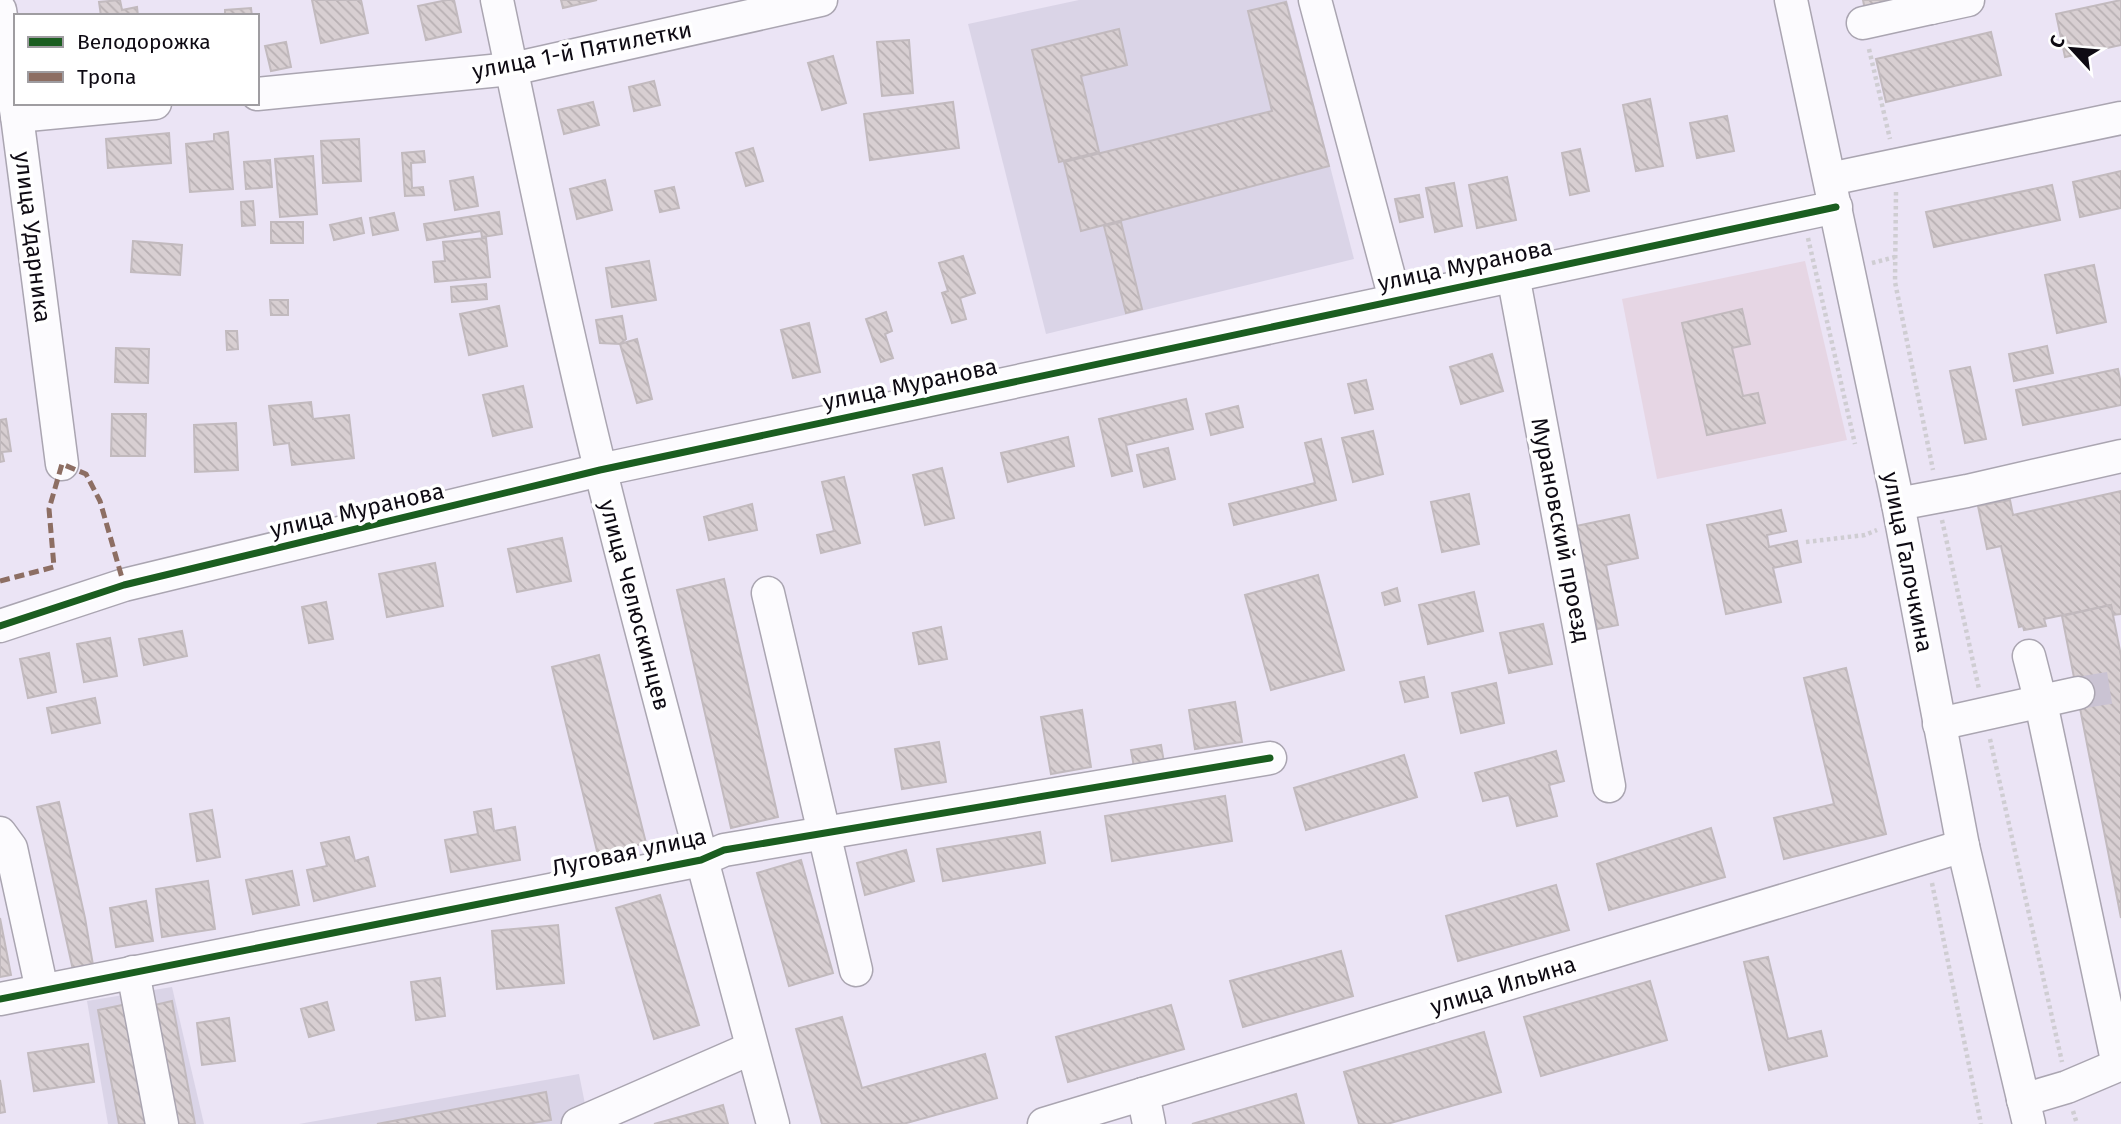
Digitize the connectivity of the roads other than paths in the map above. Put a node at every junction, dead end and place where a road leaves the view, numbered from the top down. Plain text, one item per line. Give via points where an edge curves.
1 (497, 0) edge
2 (821, 0) edge
3 (1315, 0) edge
4 (1791, 0) edge
5 (1968, 0) edge
6 (1931, 4) edge
7 (0, 10) edge
8 (1863, 23) road end
9 (512, 69) junction
10 (259, 94) edge
11 (14, 97) edge
12 (15, 105) edge
13 (134, 105) edge
14 (17, 116) junction
15 (2121, 118) edge
16 (1833, 193) junction
17 (1513, 275) junction
18 (1395, 299) junction
19 (2121, 456) edge
20 (62, 464) dead end
21 (600, 471) junction
22 (1886, 511) junction
23 (768, 593) dead end
24 (0, 626) edge
25 (2029, 656) dead end
26 (2078, 693) tunnel mouth
27 (2041, 703) junction
28 (1939, 724) junction
29 (1270, 758) dead end
30 (1609, 786) dead end
31 (0, 833) edge
32 (823, 833) junction
33 (1963, 846) junction
34 (701, 860) junction
35 (856, 971) dead end
36 (133, 972) junction
37 (42, 990) junction
38 (0, 999) edge
39 (752, 1048) junction
40 (2120, 1065) edge
41 (1146, 1109) edge
42 (2026, 1112) edge
43 (162, 1124) edge
44 (578, 1124) edge
45 (773, 1124) edge
46 (1044, 1124) edge

1 - 9 street, улица Челюскинцев
2 - 9 street, улица 1-й Пятилетки
3 - 18 street
4 - 16 street, улица Галочкина
5 - 6 street
6 - 8 street
7 - 11 street, улица Ударника
9 - 10 street, улица 1-й Пятилетки
9 - 21 street, улица Челюскинцев
12 - 14 street, улица Ударника
13 - 14 street
14 - 20 street, улица Ударника
15 - 16 street, улица Муранова via 1896,165
16 - 17 street, улица Муранова via 1802,214
16 - 22 street, улица Галочкина
17 - 18 street, улица Муранова
17 - 30 street, Мурановский проезд
18 - 21 street, улица Муранова
19 - 22 street
21 - 24 street, улица Муранова via 124,585
21 - 34 street, улица Челюскинцев
22 - 28 street, улица Галочкина
23 - 32 street
25 - 27 street
26 - 27 street
27 - 28 street
27 - 40 street
28 - 33 street, улица Галочкина
29 - 32 street, Луговая улица
31 - 37 street via 11,848
32 - 34 street, Луговая улица via 724,850
32 - 35 street
33 - 41 street, улица Ильина
33 - 42 street, улица Галочкина
34 - 36 street, Луговая улица
34 - 39 street, улица Челюскинцев
36 - 37 street, Луговая улица
36 - 43 street
37 - 38 street, Луговая улица
39 - 44 street
39 - 45 street, улица Челюскинцев
40 - 42 street via 2067,1087
41 - 46 street, улица Ильина

